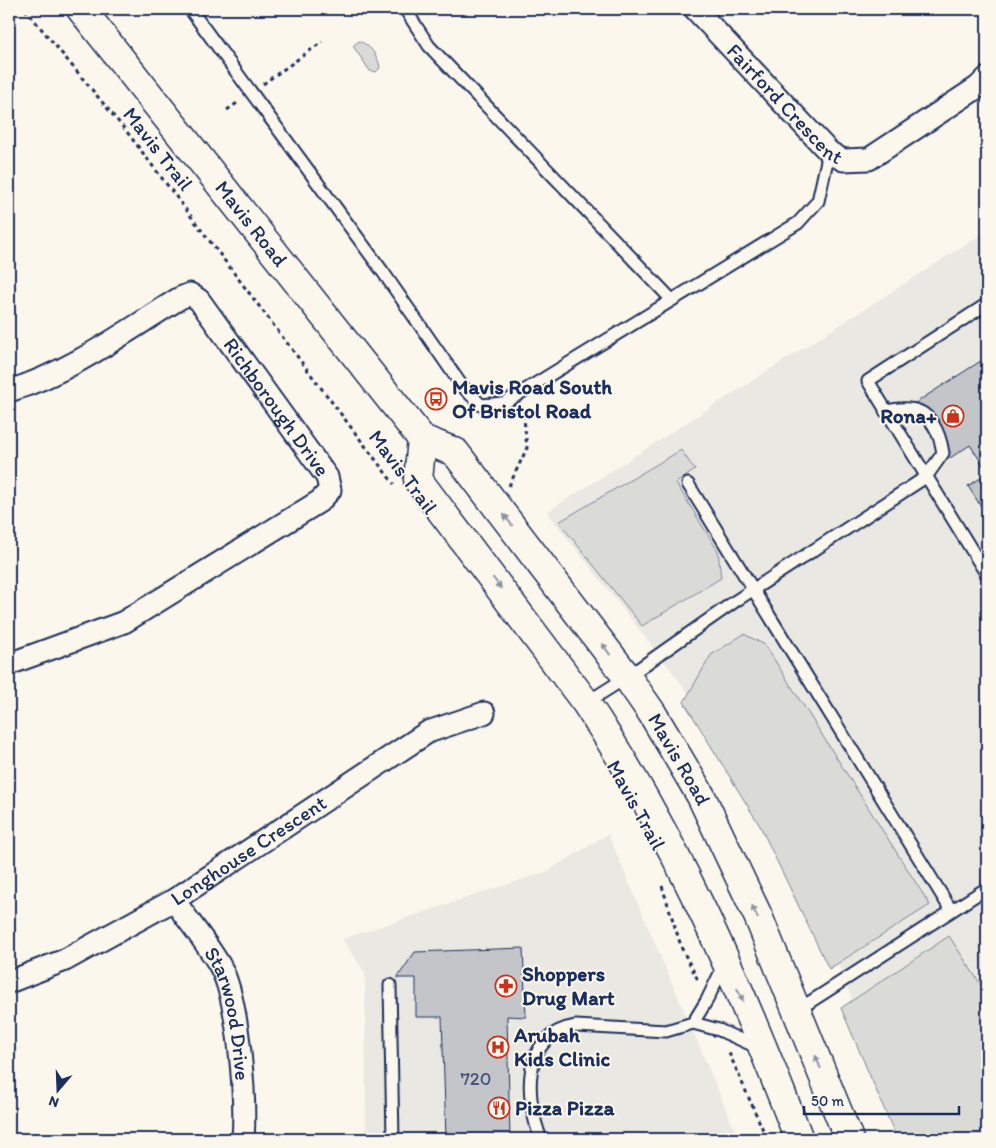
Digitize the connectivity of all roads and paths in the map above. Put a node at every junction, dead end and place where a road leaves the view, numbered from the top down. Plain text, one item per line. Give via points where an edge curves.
1 (25, 9) edge
2 (80, 9) edge
3 (190, 9) edge
4 (405, 9) edge
5 (695, 9) edge
6 (322, 42) dead end
7 (987, 78) edge
8 (251, 93) junction
9 (227, 110) dead end
10 (829, 152) junction
11 (672, 300) junction
12 (987, 304) edge
13 (9, 391) edge
14 (522, 392) junction
15 (885, 411) junction
16 (422, 439) junction
17 (926, 477) junction
18 (688, 484) dead end
19 (509, 487) dead end
20 (397, 488) dead end
21 (987, 575) edge
22 (754, 589) junction
23 (9, 664) edge
24 (627, 678) junction
25 (586, 703) junction
26 (484, 713) dead end
27 (660, 879) dead end
28 (987, 888) edge
29 (174, 900) junction
30 (951, 910) junction
31 (725, 962) junction
32 (9, 982) edge
33 (390, 985) dead end
34 (702, 987) dead end
35 (796, 1011) junction
36 (694, 1022) junction
37 (728, 1050) dead end
38 (764, 1050) junction
39 (243, 1139) edge
40 (393, 1139) edge
41 (541, 1139) edge
42 (768, 1139) edge
43 (799, 1139) edge
44 (849, 1139) edge

1 - 20 path, Mavis Trail via 127,132
2 - 16 main road, Mavis Road
3 - 8 lane
4 - 11 lane via 429,46
5 - 10 street, Fairford Crescent
6 - 8 path
7 - 10 street, Fairford Crescent via 869,160 843,160
8 - 9 path
8 - 14 lane via 383,272 462,386 481,405 504,402
10 - 11 lane via 818,201 798,223
11 - 14 lane
12 - 15 lane via 868,381
13 - 23 street, Richborough Drive via 60,371 190,294 199,300 321,469 330,490 320,501 124,622
14 - 19 path via 527,448
15 - 17 lane
15 - 17 lane via 910,408 926,414 931,422 940,437 943,453
24 -> 16 main road, Mavis Road via 455,452
16 -> 25 main road via 418,480
17 - 21 lane
17 - 22 lane
18 - 22 lane
22 - 24 lane
22 - 30 lane
24 - 25 lane
35 -> 24 main road, Mavis Road via 758,916 701,796 652,713
25 - 31 main road via 684,870
26 - 29 street, Longhouse Crescent via 428,732
27 - 34 path, Mavis Trail via 682,949
28 - 30 lane
29 - 32 street, Longhouse Crescent via 65,960
29 - 39 street, Starwood Drive via 221,967 233,1005
30 - 35 lane
31 - 36 lane
31 -> 38 main road
33 - 40 lane
44 -> 35 main road, Mavis Road
36 - 38 lane
36 - 41 lane via 666,1031 576,1026 551,1034 536,1051 531,1065 532,1115
37 - 42 path
38 - 43 main road

